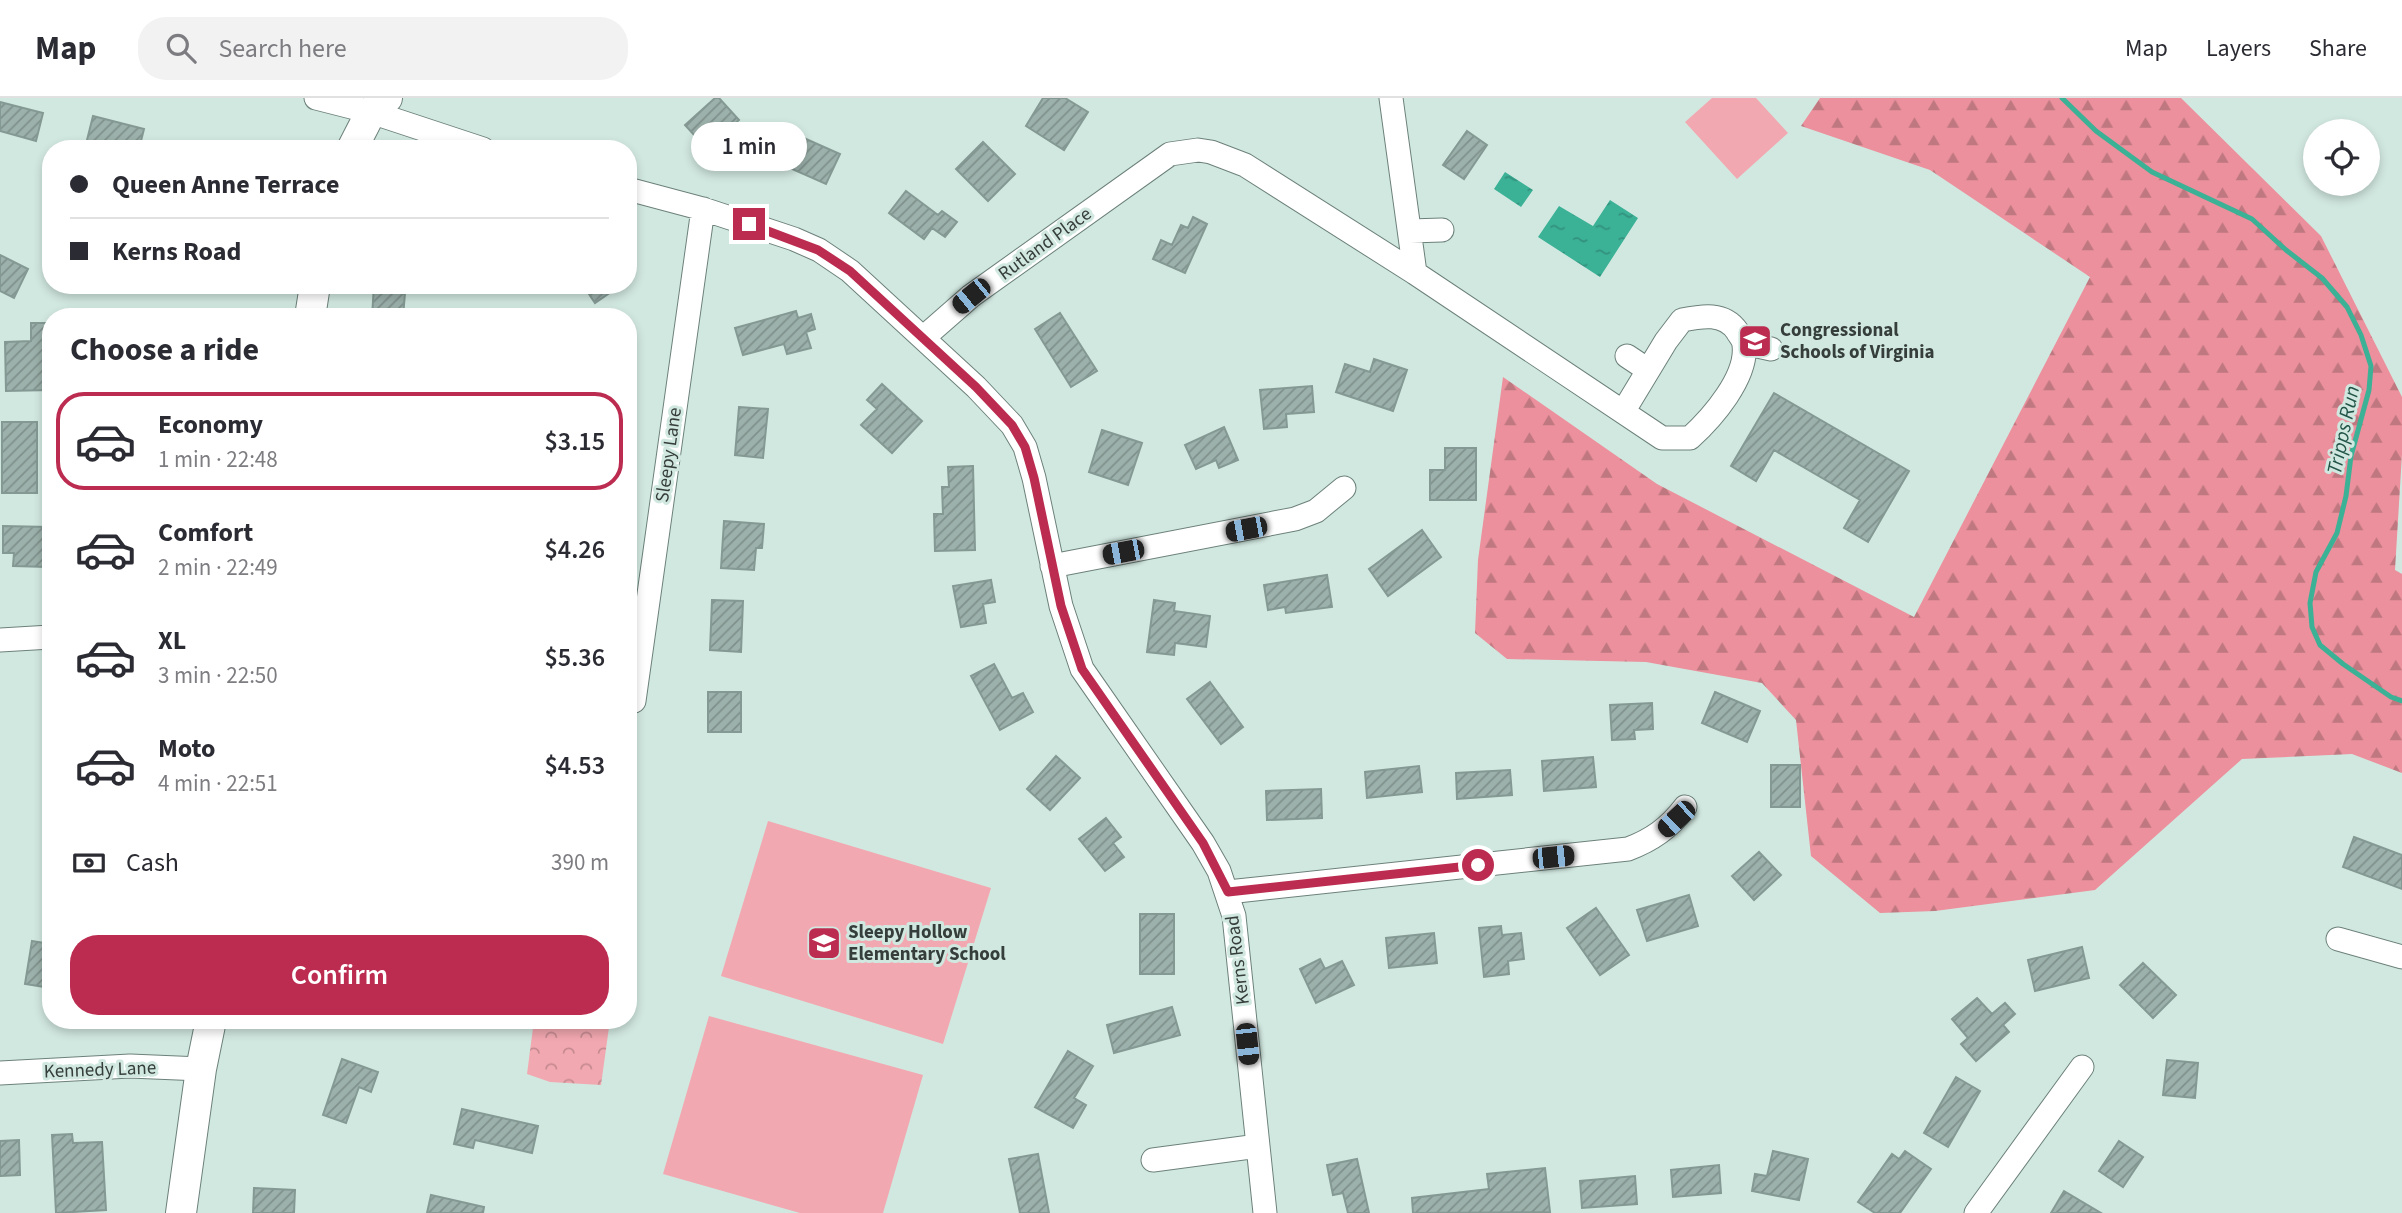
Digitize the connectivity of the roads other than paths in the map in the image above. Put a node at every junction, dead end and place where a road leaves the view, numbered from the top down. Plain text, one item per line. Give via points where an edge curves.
1 (316, 98) edge
2 (1391, 98) edge
3 (379, 105) edge
4 (358, 140) edge
5 (462, 140) edge
6 (637, 191) edge
7 (704, 209) junction
8 (1442, 230) dead end
9 (1410, 231) junction
10 (1415, 273) junction
11 (923, 338) junction
12 (1744, 343) junction
13 (1771, 349) dead end
14 (1627, 356) dead end
15 (1648, 370) junction
16 (1623, 412) junction
17 (1344, 488) dead end
18 (1052, 566) junction
19 (42, 637) edge
20 (0, 640) edge
21 (637, 680) edge
22 (1685, 807) dead end
23 (1228, 892) junction
24 (2338, 939) dead end
25 (2402, 957) edge
26 (209, 1029) edge
27 (2081, 1067) dead end
28 (201, 1069) junction
29 (0, 1073) edge
30 (1258, 1146) junction
31 (1153, 1160) dead end
32 (181, 1213) edge
33 (1265, 1213) edge
34 (1976, 1213) edge

1 - 3 street
2 - 9 street
3 - 4 main road
3 - 5 street
6 - 7 street, Kerns Road
7 - 11 street, Kerns Road via 818,250 850,271
7 - 21 street, Sleepy Lane
8 - 9 street
9 - 10 street
10 - 11 street, Rutland Place via 1245,165 1198,150 1170,154 971,296
10 - 16 street
11 - 18 street, Kerns Road via 1002,413 1025,447
12 - 13 street
12 - 15 street via 1731,323 1707,315 1682,320
12 - 16 street via 1742,367 1712,418 1690,438 1662,438
14 - 15 street
15 - 16 street
17 - 18 street via 1316,511 1295,519
18 - 23 street, Kerns Road via 1082,669 1203,843
19 - 20 street
22 - 23 street via 1662,832 1628,849
23 - 30 street, Kerns Road
24 - 25 street
26 - 28 main road
27 - 34 street
28 - 29 street, Kennedy Lane via 130,1066
28 - 32 main road
30 - 31 street
30 - 33 street, Kerns Road

